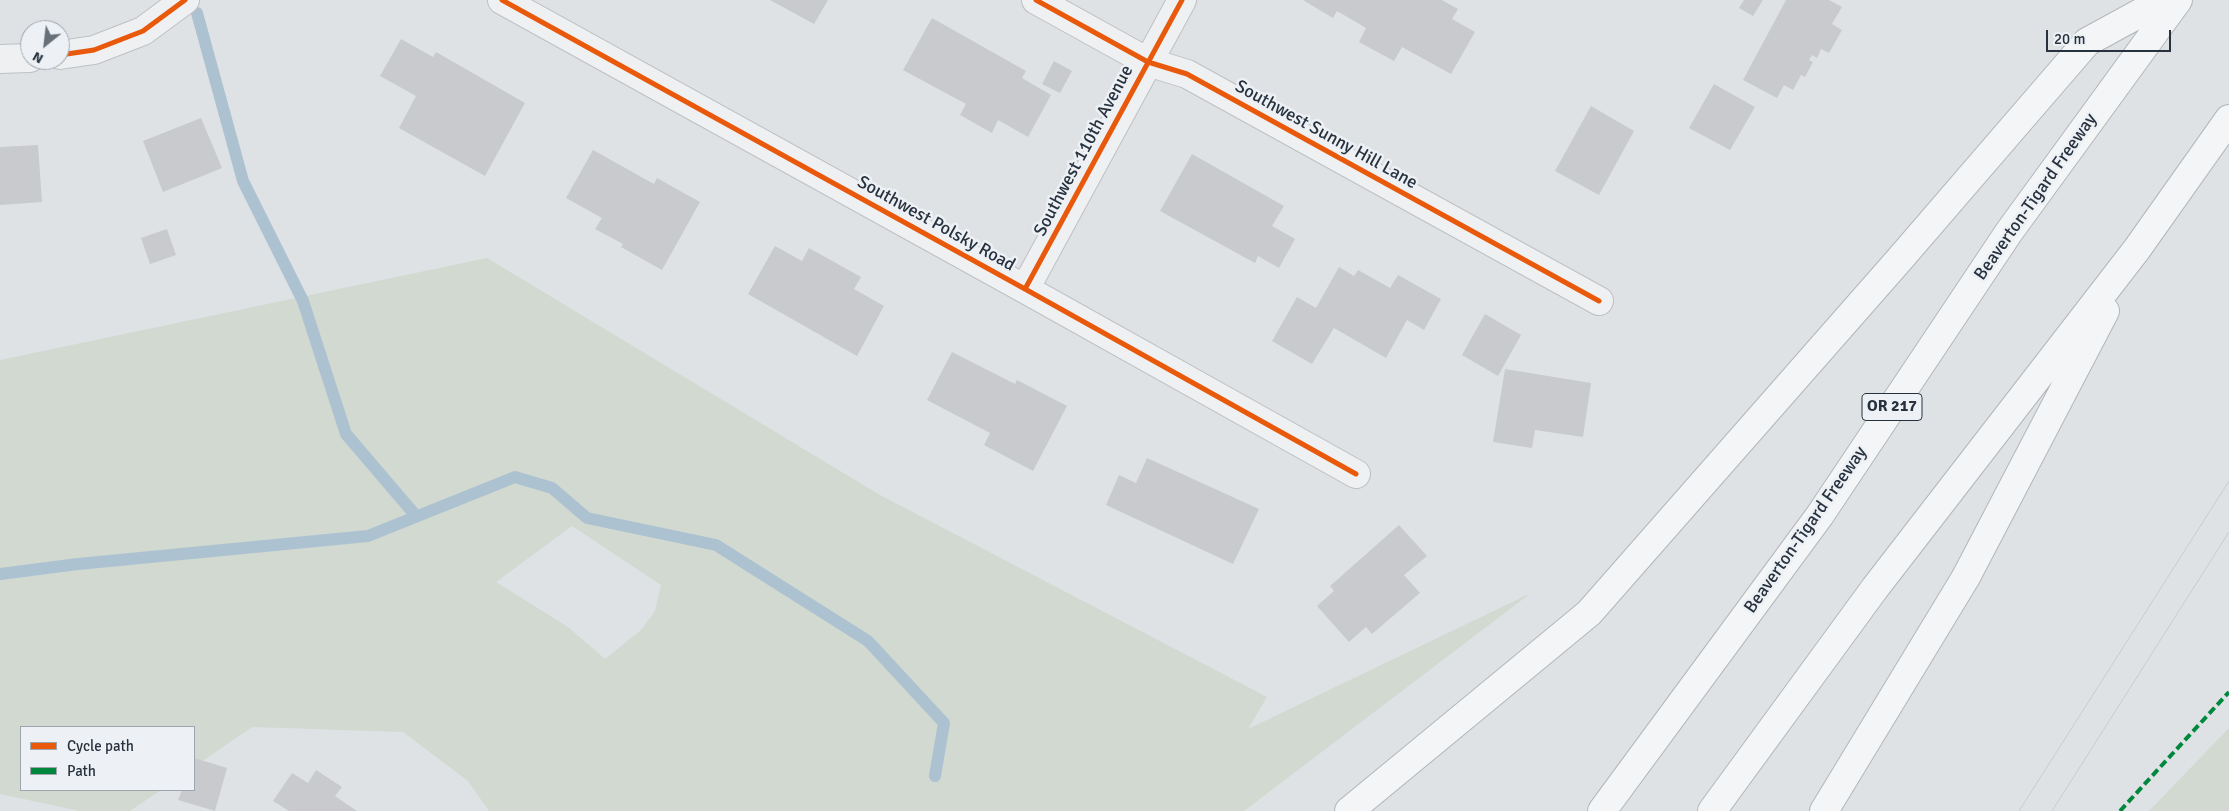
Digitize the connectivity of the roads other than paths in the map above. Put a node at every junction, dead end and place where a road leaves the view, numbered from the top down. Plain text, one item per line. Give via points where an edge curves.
1 (185, 0) edge
2 (502, 0) edge
3 (1036, 0) edge
4 (1182, 0) edge
5 (2164, 0) edge
6 (2178, 0) edge
7 (70, 54) edge
8 (20, 58) edge
9 (0, 59) edge
10 (1148, 62) junction
11 (2229, 119) edge
12 (2137, 249) junction
13 (1026, 288) junction
14 (1599, 301) dead end
15 (1356, 474) dead end
16 (1349, 811) edge
17 (1602, 811) edge
18 (1712, 811) edge
19 (1824, 811) edge

1 - 7 street via 143,30 94,50
2 - 13 street, Southwest Polsky Road
3 - 10 street, Southwest Sunny Hill Lane
4 - 10 street, Southwest 110th Avenue
5 - 16 highway via 2087,42 1589,613
6 - 17 highway, Beaverton-Tigard Freeway / OR 217 via 2009,232 1820,515
8 - 9 street
10 - 13 street, Southwest 110th Avenue
10 - 14 street, Southwest Sunny Hill Lane via 1187,74
11 - 12 highway
12 - 18 highway via 1875,588
12 - 19 highway via 1966,577
13 - 15 street, Southwest Polsky Road

